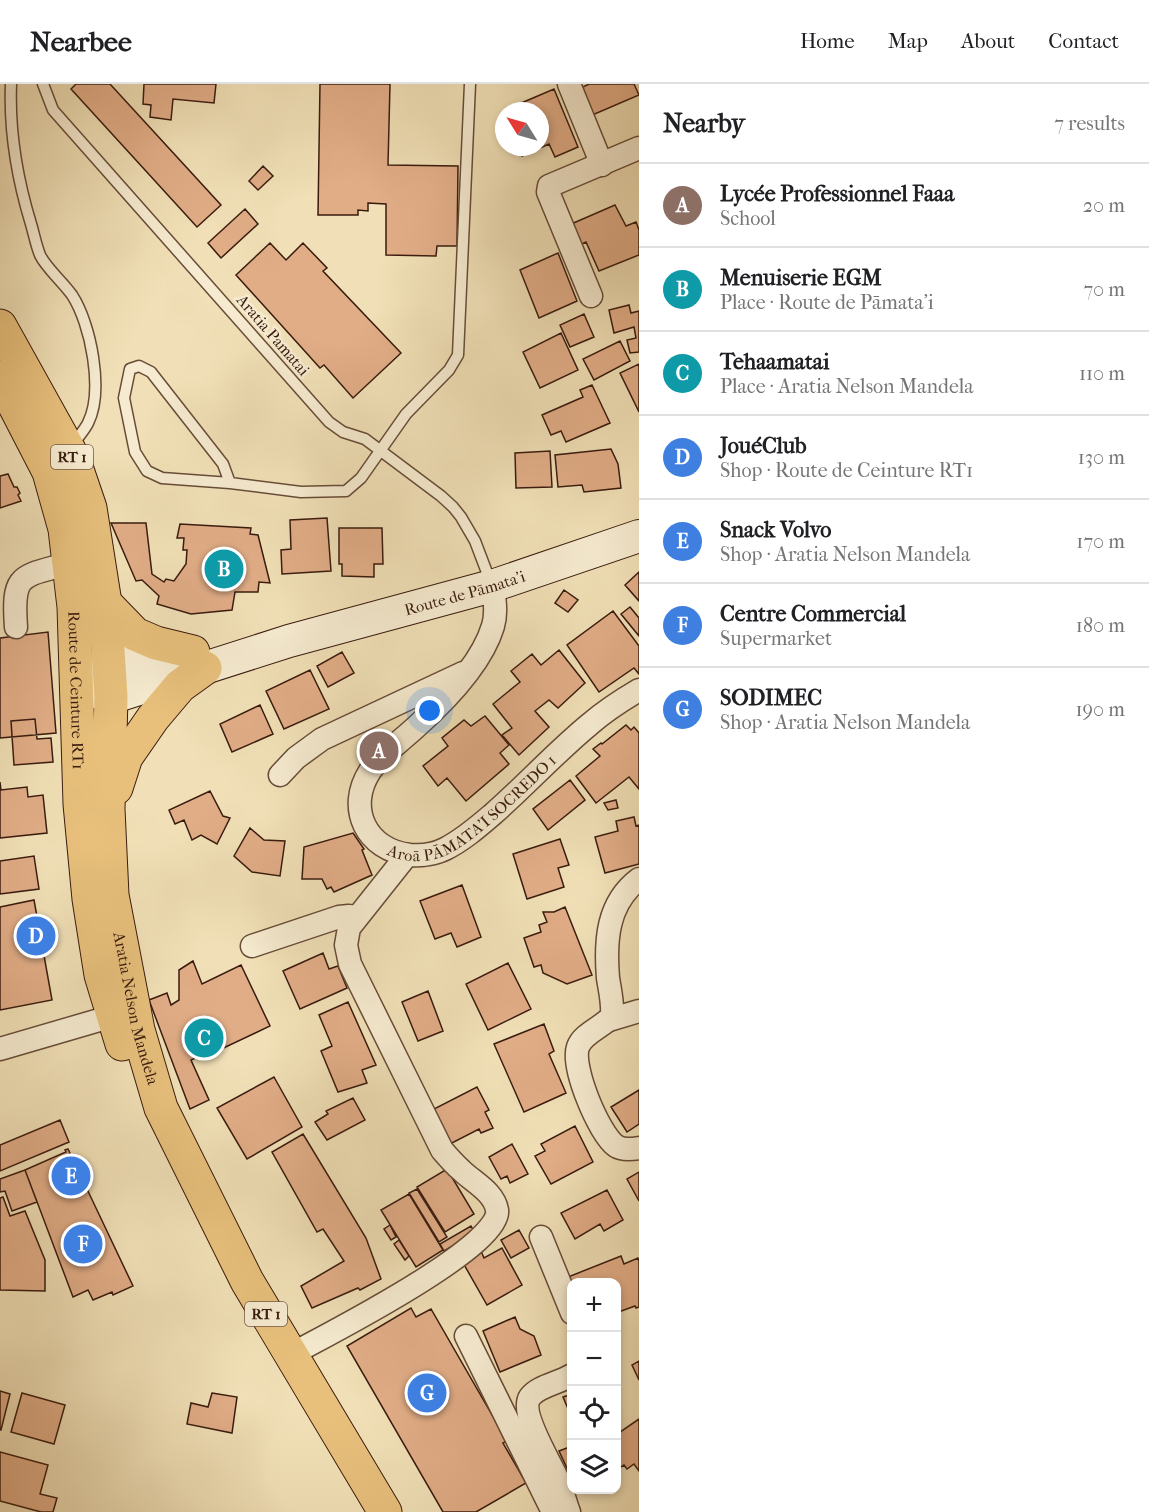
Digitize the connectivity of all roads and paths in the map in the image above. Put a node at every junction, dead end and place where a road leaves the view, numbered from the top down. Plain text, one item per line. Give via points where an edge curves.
1 (11, 84) edge
2 (44, 84) edge
3 (470, 84) edge
4 (569, 84) edge
5 (639, 148) edge
6 (602, 165) junction
7 (591, 296) dead end
8 (0, 326) edge
9 (0, 377) edge
10 (69, 450) junction
11 (380, 450) junction
12 (230, 483) junction
13 (639, 536) edge
14 (70, 563) junction
15 (492, 586) junction
16 (105, 603) junction
17 (16, 627) dead end
18 (75, 633) junction
19 (199, 660) junction
20 (466, 672) junction
21 (103, 681) junction
22 (639, 690) edge
23 (77, 723) junction
24 (280, 775) dead end
25 (108, 809) junction
26 (407, 855) junction
27 (639, 879) edge
28 (356, 917) junction
29 (252, 946) dead end
30 (639, 1011) edge
31 (113, 1016) junction
32 (609, 1020) junction
33 (0, 1048) edge
34 (161, 1108) junction
35 (639, 1148) edge
36 (541, 1237) dead end
37 (567, 1301) edge
38 (466, 1336) dead end
39 (290, 1355) junction
40 (567, 1377) edge
41 (385, 1512) edge
42 (553, 1512) edge
43 (569, 1512) edge

1 - 10 lane via 15,166 41,257 73,297 86,328 96,377 88,423
2 - 11 lane, Aratia Pamatai via 53,110 319,412 339,429
3 - 11 lane via 458,355
4 - 6 street
5 - 6 street
6 - 7 street via 549,186 548,192
8 - 10 main road, Aratia Nelson Mandela / RT 1
9 - 14 main road, Route de Ceinture RT1 / RT 1 via 50,472
10 - 16 main road, Aratia Nelson Mandela / RT 1 via 90,508
11 - 12 lane via 361,478 346,491 302,492
11 - 15 lane, Aratia Pamatai via 441,496 461,517
12 - 12 lane via 223,464 151,372 139,366 130,369 124,398 135,452 147,471 162,478
13 - 15 main road, Route de Pāmata'i
14 - 17 street via 27,576 16,586
14 - 18 main road, Route de Ceinture RT1 / RT 1
15 - 19 main road, Route de Pāmata'i via 289,641
15 - 20 street, Aroā PĀMATA'I SOCREDO 1 via 496,600 494,624 485,646
16 - 19 main road via 135,634
16 - 21 main road, Aratia Nelson Mandela / RT 1
18 - 21 main road
18 - 23 main road, Route de Ceinture RT1 / RT 1
19 - 21 main road, Route de Pāmata'i
19 - 25 main road via 126,757
20 - 24 street via 322,739
20 - 26 street, Aroā PĀMATA'I SOCREDO 1 via 442,703 379,760 364,784 360,813 364,825 386,847
21 - 23 main road
21 - 25 main road, Aratia Nelson Mandela / RT 1
22 - 26 street, Aroā PĀMATA'I SOCREDO 1 via 591,722 478,826 445,849
23 - 31 main road, Route de Ceinture RT1 / RT 1 via 89,898 101,975
25 - 34 main road, Aratia Nelson Mandela / RT 1 via 112,895 138,1030
26 - 28 street
27 - 32 street via 614,909 608,939 613,1004
28 - 29 street via 339,917
28 - 39 street via 346,945 350,964 442,1150 494,1200 498,1213 493,1226 480,1240 452,1261
30 - 32 street
31 - 33 street
31 - 34 main road, RT 1 via 133,1078
32 - 35 street via 583,1038 576,1064 605,1134 621,1148
34 - 39 main road, Aratia Nelson Mandela / RT 1 via 247,1281
36 - 37 street
38 - 42 street
39 - 41 main road, Aratia Nelson Mandela / RT 1
40 - 43 street via 530,1398 528,1410

